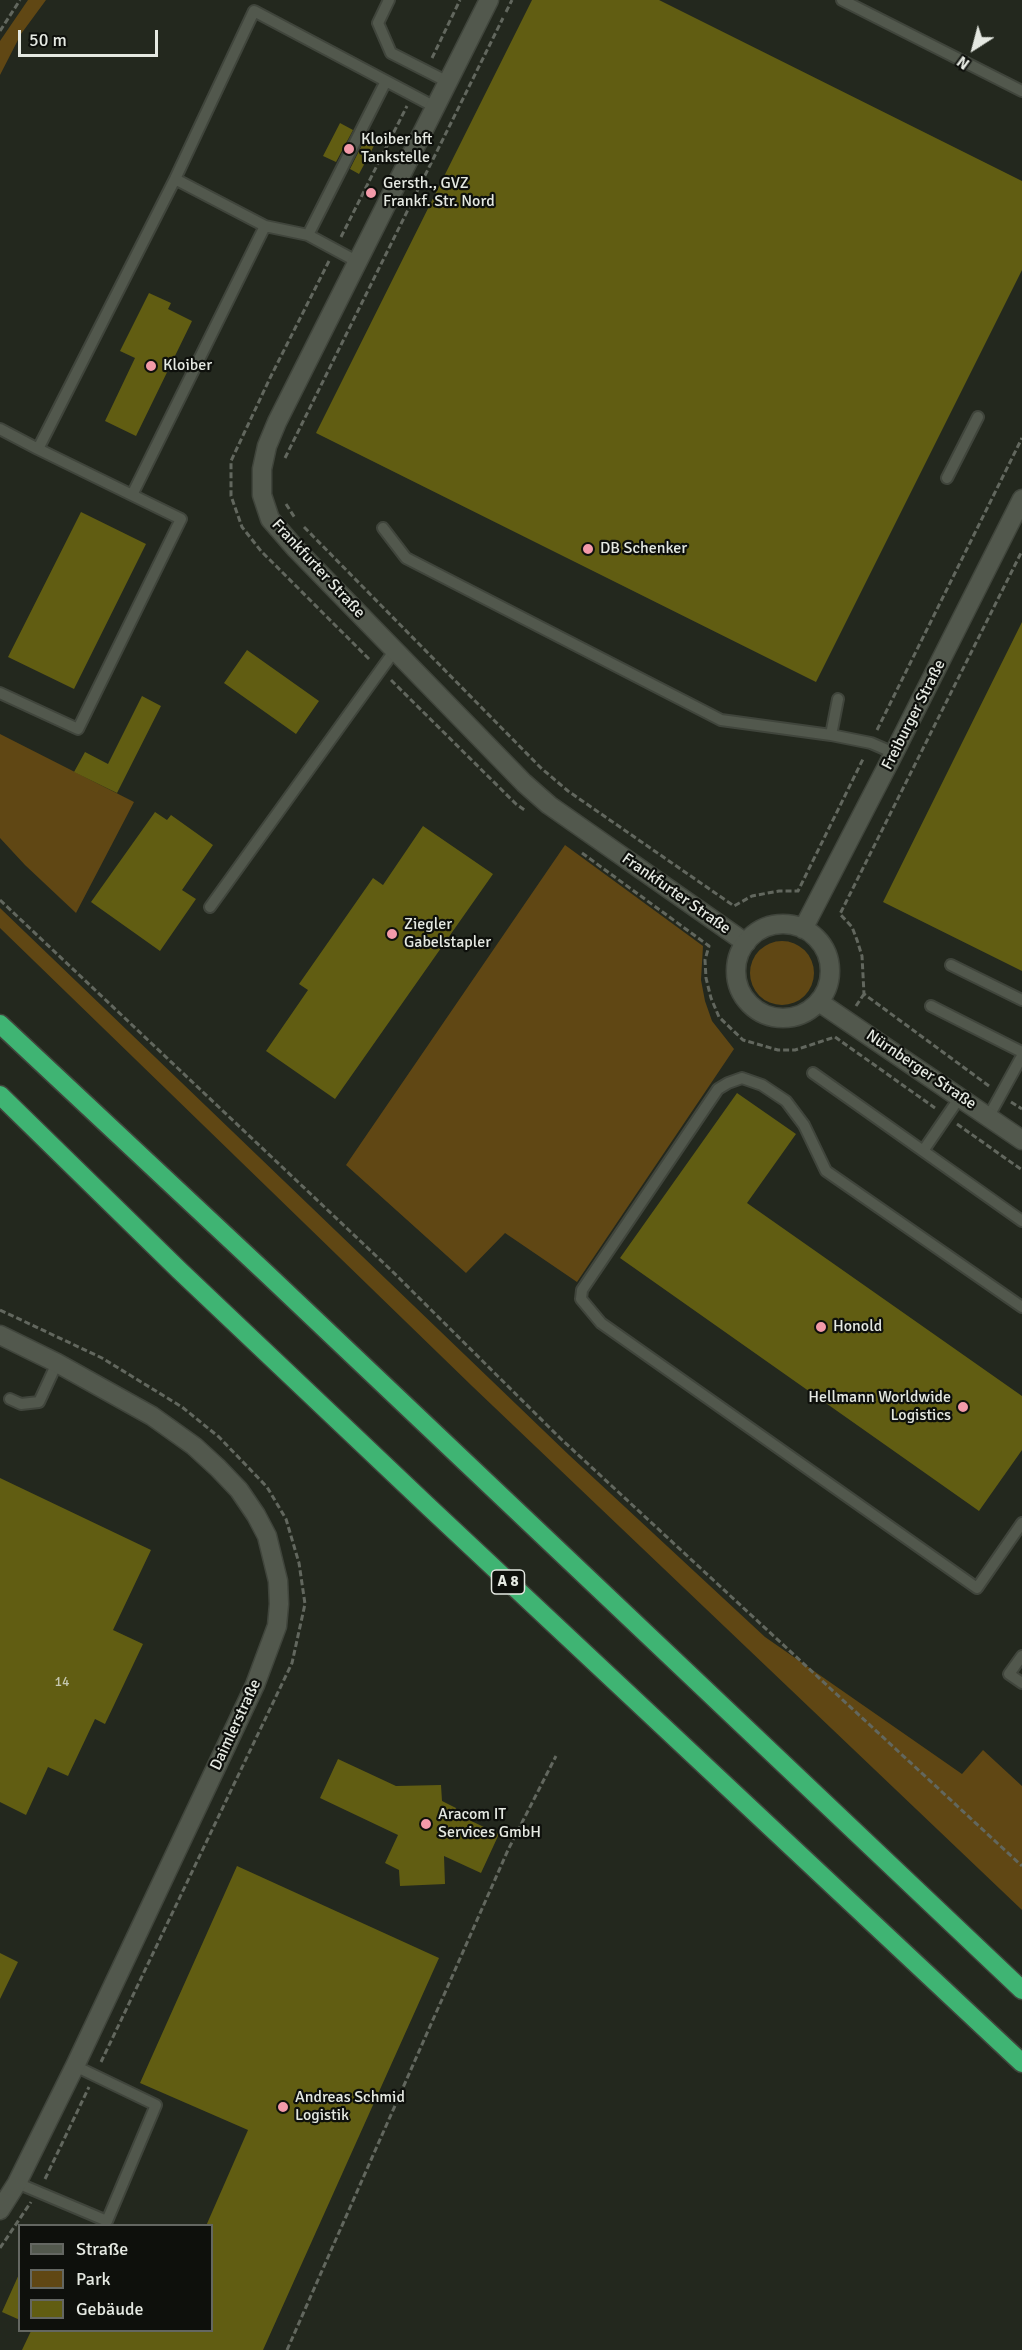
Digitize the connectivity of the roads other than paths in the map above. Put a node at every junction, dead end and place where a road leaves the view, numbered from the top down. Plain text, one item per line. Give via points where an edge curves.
1 (389, 0) edge
2 (489, 0) edge
3 (842, 0) edge
4 (386, 81) junction
5 (448, 82) junction
6 (1022, 91) edge
7 (435, 107) junction
8 (175, 179) junction
9 (265, 226) junction
10 (308, 236) junction
11 (358, 262) junction
12 (978, 417) dead end
13 (0, 429) edge
14 (38, 449) junction
15 (947, 478) dead end
16 (132, 495) junction
17 (1022, 499) edge
18 (383, 528) dead end
19 (395, 650) junction
20 (0, 693) edge
21 (838, 699) dead end
22 (831, 735) junction
23 (894, 753) junction
24 (210, 907) dead end
25 (803, 929) junction
26 (746, 943) junction
27 (951, 965) dead end
28 (1022, 1000) edge
29 (819, 1002) junction
30 (931, 1006) dead end
31 (0, 1024) edge
32 (1022, 1054) edge
33 (813, 1073) dead end
34 (0, 1095) edge
35 (960, 1097) junction
36 (989, 1116) junction
37 (1022, 1140) edge
38 (923, 1152) junction
39 (1022, 1221) edge
40 (1022, 1307) edge
41 (0, 1335) edge
42 (57, 1363) junction
43 (10, 1399) dead end
44 (1022, 1523) edge
45 (1022, 1656) edge
46 (1022, 1683) edge
47 (1022, 1990) edge
48 (1022, 2063) edge
49 (75, 2066) junction
50 (17, 2183) junction
51 (0, 2210) edge

1 - 5 lane via 378,23 390,53
2 - 5 street, Frankfurter Straße
3 - 6 lane
4 - 7 lane
4 - 8 lane via 254,11
4 - 10 lane
5 - 7 street, Frankfurter Straße
7 - 11 street, Frankfurter Straße
8 - 9 lane
8 - 14 lane
9 - 10 lane
9 - 16 lane
10 - 11 lane
11 - 19 street, Frankfurter Straße via 267,446 262,495 270,519
12 - 15 lane
13 - 14 lane
14 - 16 lane
16 - 20 lane via 181,519 78,729
17 - 23 street, Freiburger Straße
18 - 22 lane via 406,558 721,720
19 - 24 lane
19 - 26 street, Frankfurter Straße via 549,805
21 - 22 lane
22 - 23 lane via 871,742
23 - 25 street, Freiburger Straße
25 - 26 street via 782,924 768,927
25 - 29 street via 820,942 828,957 828,988
26 - 29 street via 738,957 739,988 760,1012 775,1018 792,1018
27 - 28 lane
29 - 35 street, Nürnberger Straße
30 - 32 lane
31 - 47 highway
32 - 36 lane
33 - 38 lane
34 - 48 highway, A 8 via 438,1516
35 - 36 street, Nürnberger Straße
35 - 38 lane
36 - 37 street, Nürnberger Straße
38 - 39 lane
40 - 44 lane via 826,1171 804,1125 786,1101 762,1085 742,1078 718,1089 582,1290 581,1299 601,1323 977,1588
41 - 42 street, Daimlerstraße
42 - 43 lane via 39,1402 21,1404
42 - 49 street, Daimlerstraße via 152,1416 218,1468 238,1490 267,1536 276,1569 279,1604 277,1626 255,1685
45 - 46 lane via 1009,1674
49 - 50 street, Daimlerstraße
49 - 50 lane via 156,2105 107,2221
50 - 51 street, Daimlerstraße

